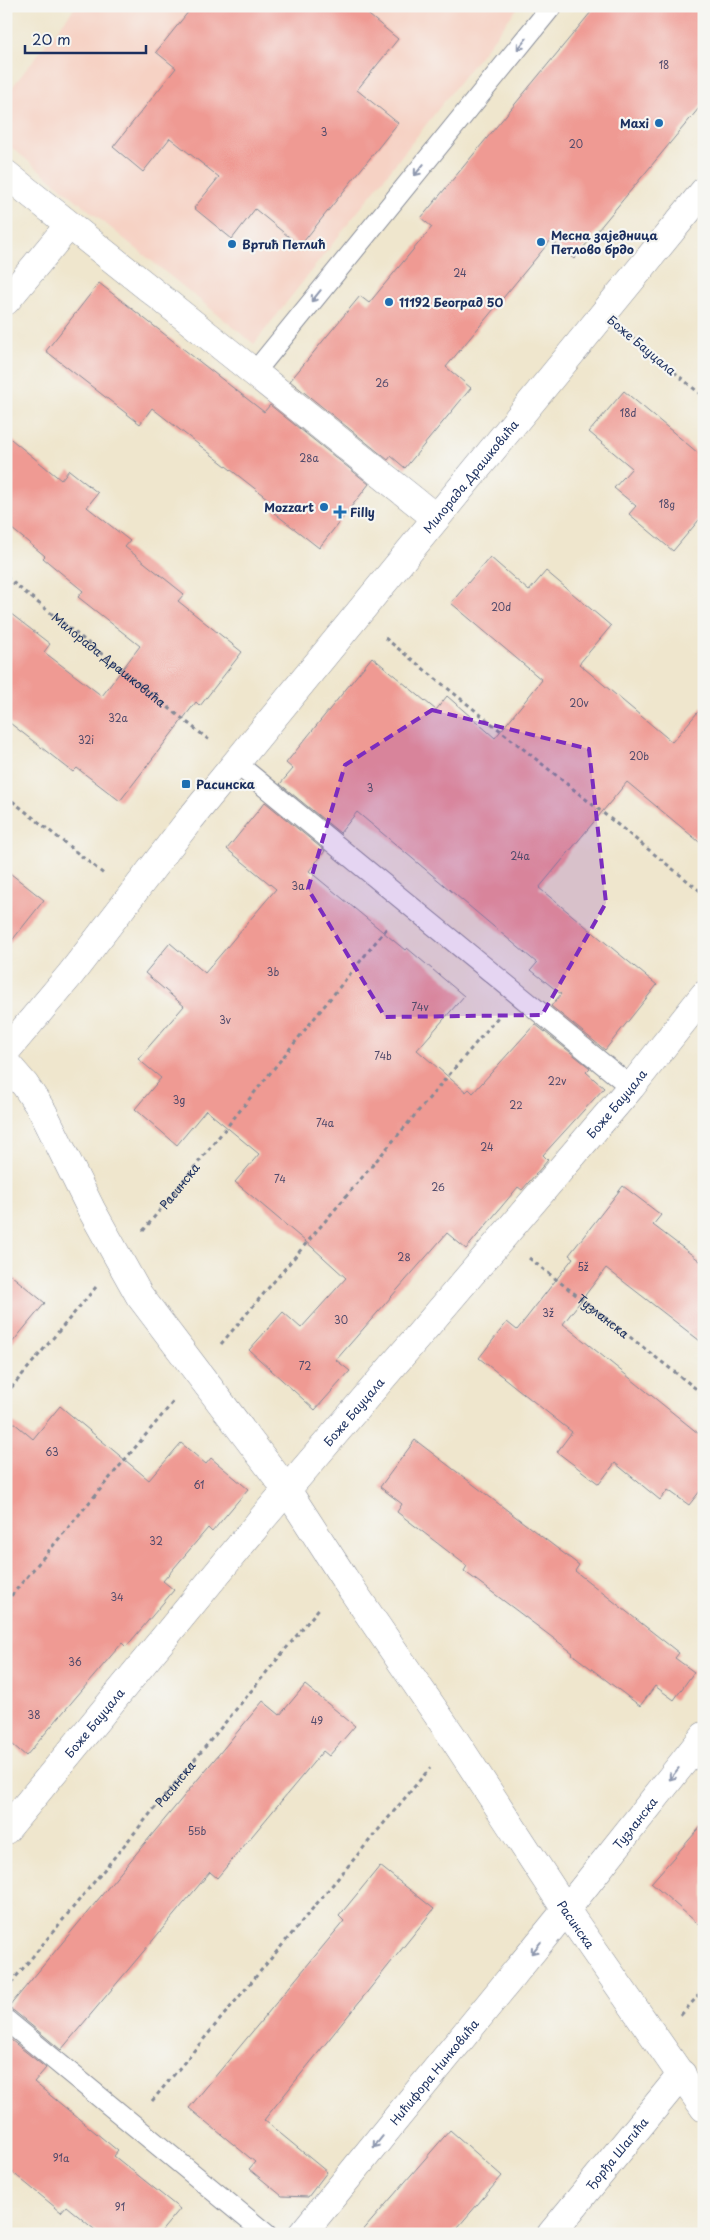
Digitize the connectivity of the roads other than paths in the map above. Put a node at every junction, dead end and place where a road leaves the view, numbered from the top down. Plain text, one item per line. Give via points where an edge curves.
1 (552, 6) edge
2 (6, 174) edge
3 (704, 191) edge
4 (70, 225) junction
5 (6, 301) edge
6 (254, 373) junction
7 (436, 518) junction
8 (236, 763) junction
9 (704, 995) edge
10 (6, 1051) edge
11 (6, 1063) edge
12 (631, 1087) junction
13 (287, 1490) junction
14 (704, 1736) edge
15 (8, 1823) edge
16 (566, 1910) junction
17 (6, 2020) edge
18 (682, 2074) junction
19 (704, 2108) edge
20 (266, 2234) edge
21 (302, 2234) edge
22 (551, 2234) edge

1 -> 6 lane
2 - 4 street
3 - 7 street, Милорада Драшковића
4 - 5 street
4 - 6 street
6 - 7 street
7 - 8 street, Милорада Драшковића
8 - 10 street, Милорада Драшковића
8 - 12 lane
9 - 12 street, Боже Бауцала
11 - 13 street, Расинска via 43,1112 91,1209 140,1295
12 - 13 street, Боже Бауцала
13 - 15 street, Боже Бауцала
13 - 16 street, Расинска
14 -> 16 street, Тузланска
16 - 18 street, Расинска
16 -> 21 street, Нићифора Нинковића
17 - 20 lane
18 - 19 street, Расинска
18 - 22 street, Ђорђа Шагића

